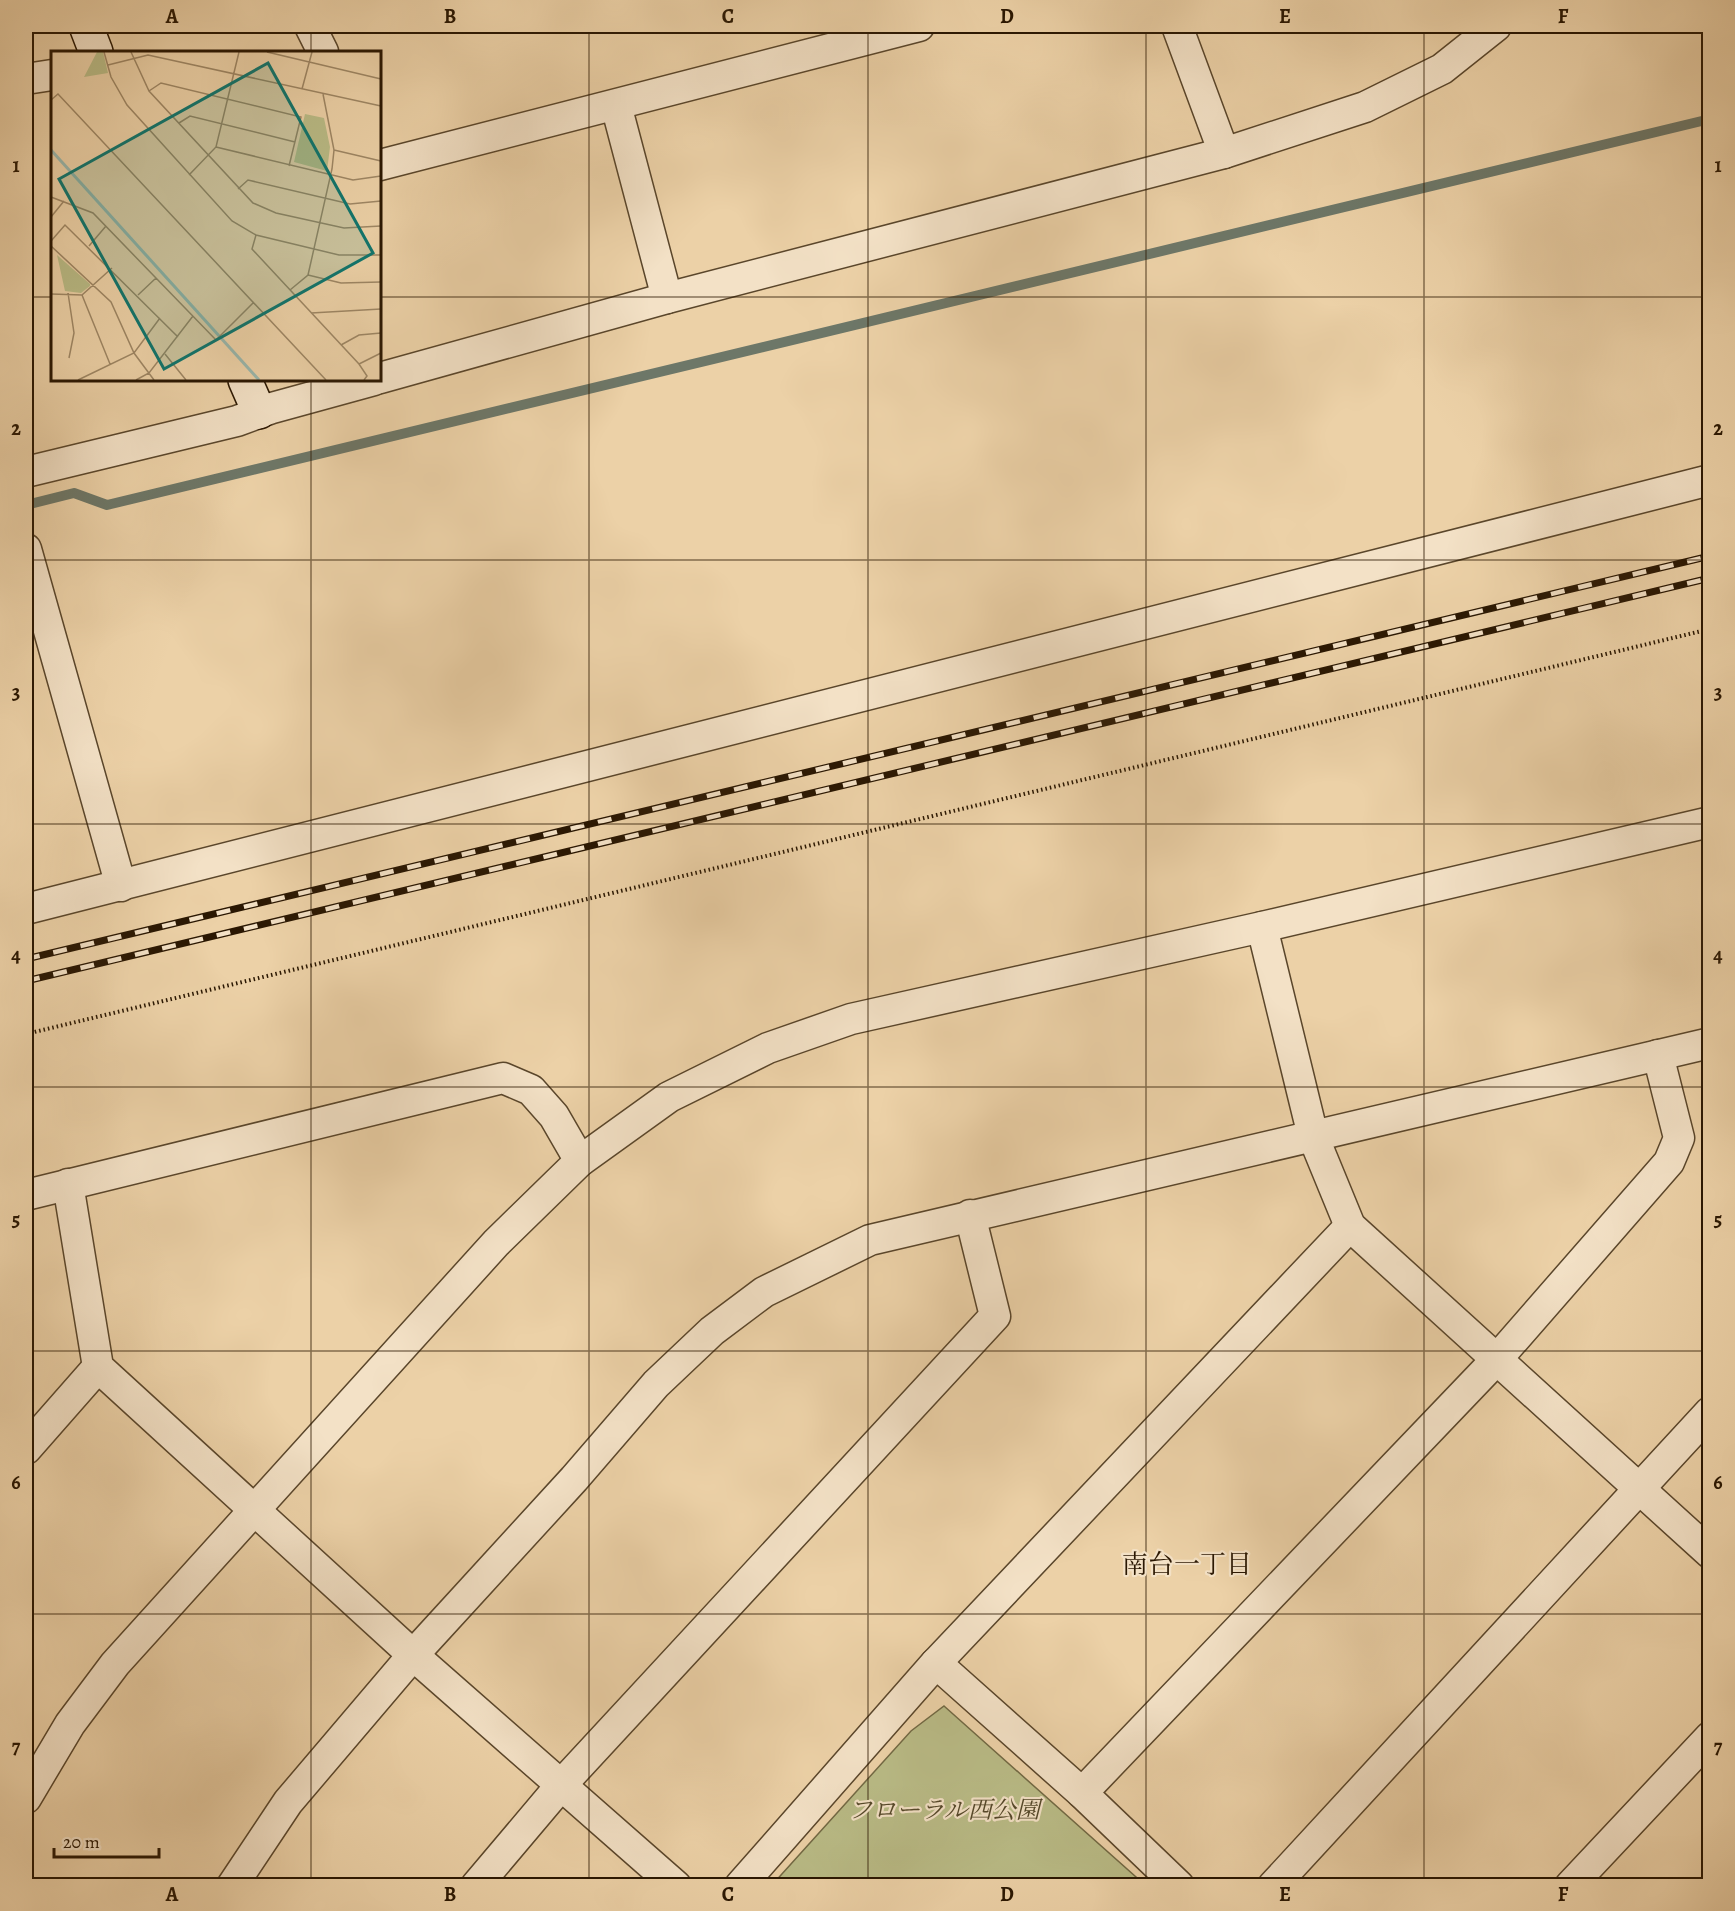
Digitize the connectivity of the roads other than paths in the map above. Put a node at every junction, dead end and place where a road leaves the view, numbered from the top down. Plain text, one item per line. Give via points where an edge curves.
1 (86, 26) edge
2 (310, 26) edge
3 (913, 26) edge
4 (1177, 26) edge
5 (1496, 26) edge
6 (96, 51) edge
7 (322, 51) edge
8 (51, 75) edge
9 (26, 80) edge
10 (616, 105) junction
11 (1224, 153) junction
12 (381, 165) edge
13 (667, 298) junction
14 (381, 378) edge
15 (245, 381) edge
16 (370, 381) edge
17 (260, 412) junction
18 (26, 472) edge
19 (1710, 480) edge
20 (26, 549) edge
21 (1710, 822) edge
22 (121, 886) junction
23 (26, 909) edge
24 (1262, 927) junction
25 (1710, 1042) edge
26 (1658, 1055) junction
27 (1313, 1136) junction
28 (580, 1161) junction
29 (68, 1184) junction
30 (26, 1195) edge
31 (970, 1215) junction
32 (1350, 1226) junction
33 (1497, 1359) junction
34 (98, 1367) junction
35 (1710, 1412) edge
36 (26, 1449) edge
37 (1639, 1489) junction
38 (256, 1509) junction
39 (1710, 1553) edge
40 (413, 1655) junction
41 (936, 1663) junction
42 (1710, 1737) edge
43 (562, 1785) junction
44 (1082, 1793) junction
45 (26, 1798) edge
46 (232, 1886) edge
47 (476, 1886) edge
48 (676, 1886) edge
49 (740, 1886) edge
50 (1179, 1886) edge
51 (1273, 1886) edge
52 (1570, 1886) edge

1 - 6 street
2 - 7 street
3 - 10 street
4 - 11 street
5 - 11 street via 1442,69 1365,107
8 - 9 street
10 - 12 street
10 - 13 street
11 - 13 street
13 - 14 street
15 - 17 street
16 - 17 street
17 - 18 street via 237,421
19 - 22 street
20 - 22 street
21 - 24 street
22 - 23 street
24 - 27 street
24 - 28 street via 851,1019 768,1048 669,1097
25 - 26 street
26 - 27 street
26 - 33 street via 1679,1138 1670,1162
27 - 31 street
27 - 32 street
28 - 29 street via 554,1116 531,1090 503,1078
28 - 38 street via 496,1243
29 - 30 street
29 - 34 street
31 - 40 street via 870,1240 764,1292 712,1331 656,1384
31 - 43 street via 994,1316
32 - 33 street
32 - 41 street
33 - 37 street
33 - 44 street
34 - 36 street
34 - 38 street
35 - 37 street
37 - 39 street
37 - 51 street
38 - 40 street
38 - 45 street via 115,1664 70,1724
40 - 43 street
40 - 46 street via 288,1802
41 - 44 street
41 - 49 street
42 - 52 street
43 - 47 street
43 - 48 street
44 - 50 street

